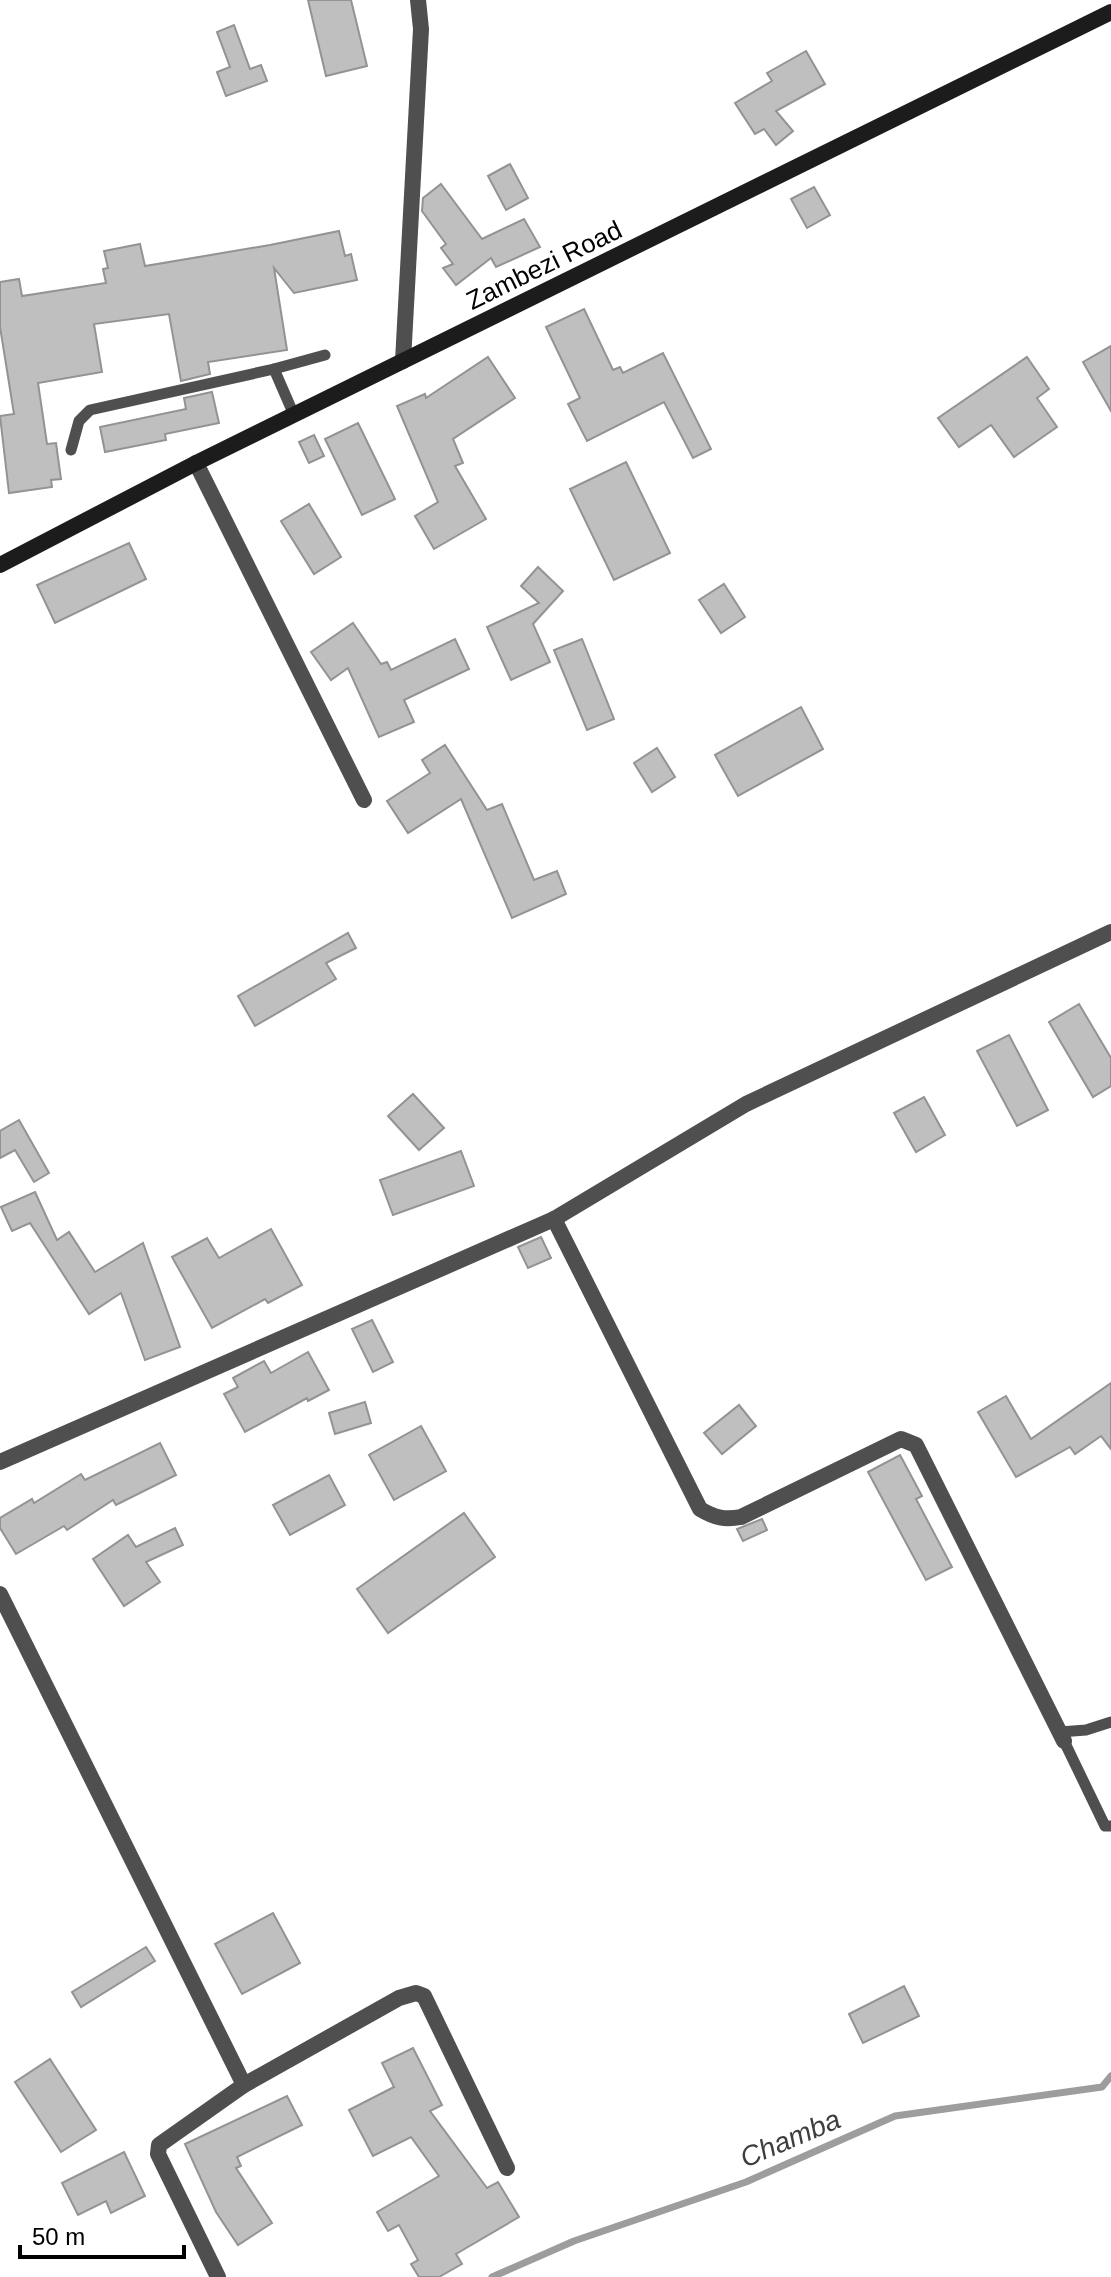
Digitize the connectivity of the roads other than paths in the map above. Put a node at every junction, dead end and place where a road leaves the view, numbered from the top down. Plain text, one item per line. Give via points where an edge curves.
1 (418, 0) edge
2 (1111, 12) edge
3 (325, 355) dead end
4 (403, 361) junction
5 (274, 369) junction
6 (294, 415) junction
7 (71, 450) dead end
8 (196, 463) junction
9 (0, 565) edge
10 (364, 800) dead end
11 (1111, 932) edge
12 (554, 1219) junction
13 (0, 1462) edge
14 (0, 1594) edge
15 (1111, 1722) edge
16 (1062, 1736) junction
17 (1111, 1826) edge
18 (244, 2085) junction
19 (507, 2168) dead end
20 (218, 2277) edge

1 - 4 street via 421,29
2 - 4 main road, Zambezi Road
3 - 5 lane
4 - 6 main road, Zambezi Road
5 - 6 lane
5 - 7 lane via 90,410 79,421
6 - 8 main road, Zambezi Road
8 - 9 main road, Zambezi Road
8 - 10 street
11 - 12 street via 746,1104
12 - 13 street
12 - 16 street via 700,1509 727,1520 741,1517 901,1439 916,1445
14 - 18 street
15 - 16 lane
16 - 17 lane via 1105,1826
18 - 19 street via 416,1993 424,1996
18 - 20 street via 159,2145 158,2154

